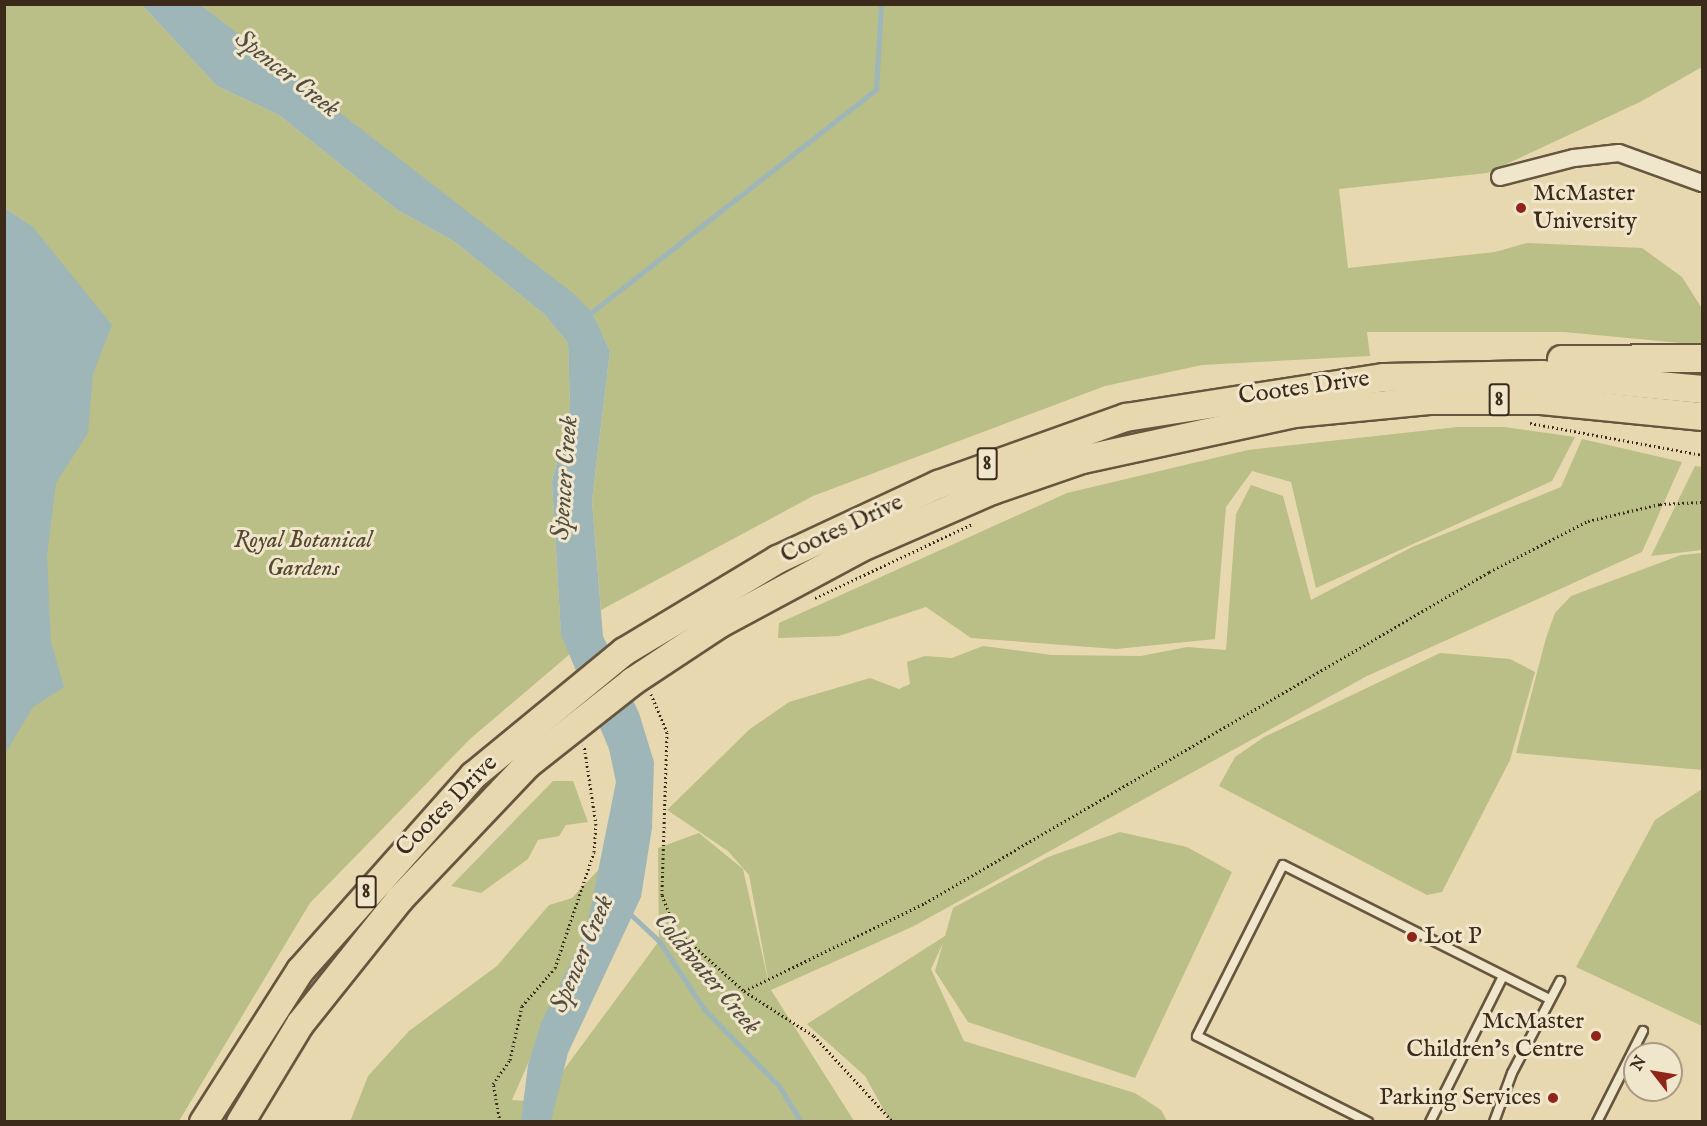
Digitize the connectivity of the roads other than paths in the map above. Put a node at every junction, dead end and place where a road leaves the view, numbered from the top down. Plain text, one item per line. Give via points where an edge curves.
1 (1500, 177) dead end
2 (1702, 183) edge
3 (1702, 358) edge
4 (1384, 377) junction
5 (1702, 389) edge
6 (1702, 416) edge
7 (1503, 976) junction
8 (1560, 981) dead end
9 (1550, 999) junction
10 (1643, 1031) dead end
11 (202, 1122) edge
12 (240, 1122) edge
13 (1368, 1122) edge
14 (1430, 1122) edge
15 (1494, 1122) edge
16 (1597, 1122) edge

1 - 2 street via 1574,158 1619,153
3 - 4 main road via 1511,360 1434,365
4 - 5 main road, Cootes Drive / 8 via 1541,374
4 - 11 main road, Cootes Drive / 8 via 1125,417 1030,447 777,559 624,651 473,775 410,840 300,970
6 - 12 main road, Cootes Drive / 8 via 1541,400 1428,400 1294,413 1192,431 1082,459 1004,486 859,548 718,624 578,737 527,764 399,899 300,1023
7 - 9 lane
7 - 13 lane via 1283,865 1197,1036
7 - 14 lane
8 - 9 lane
9 - 15 lane
10 - 16 lane

